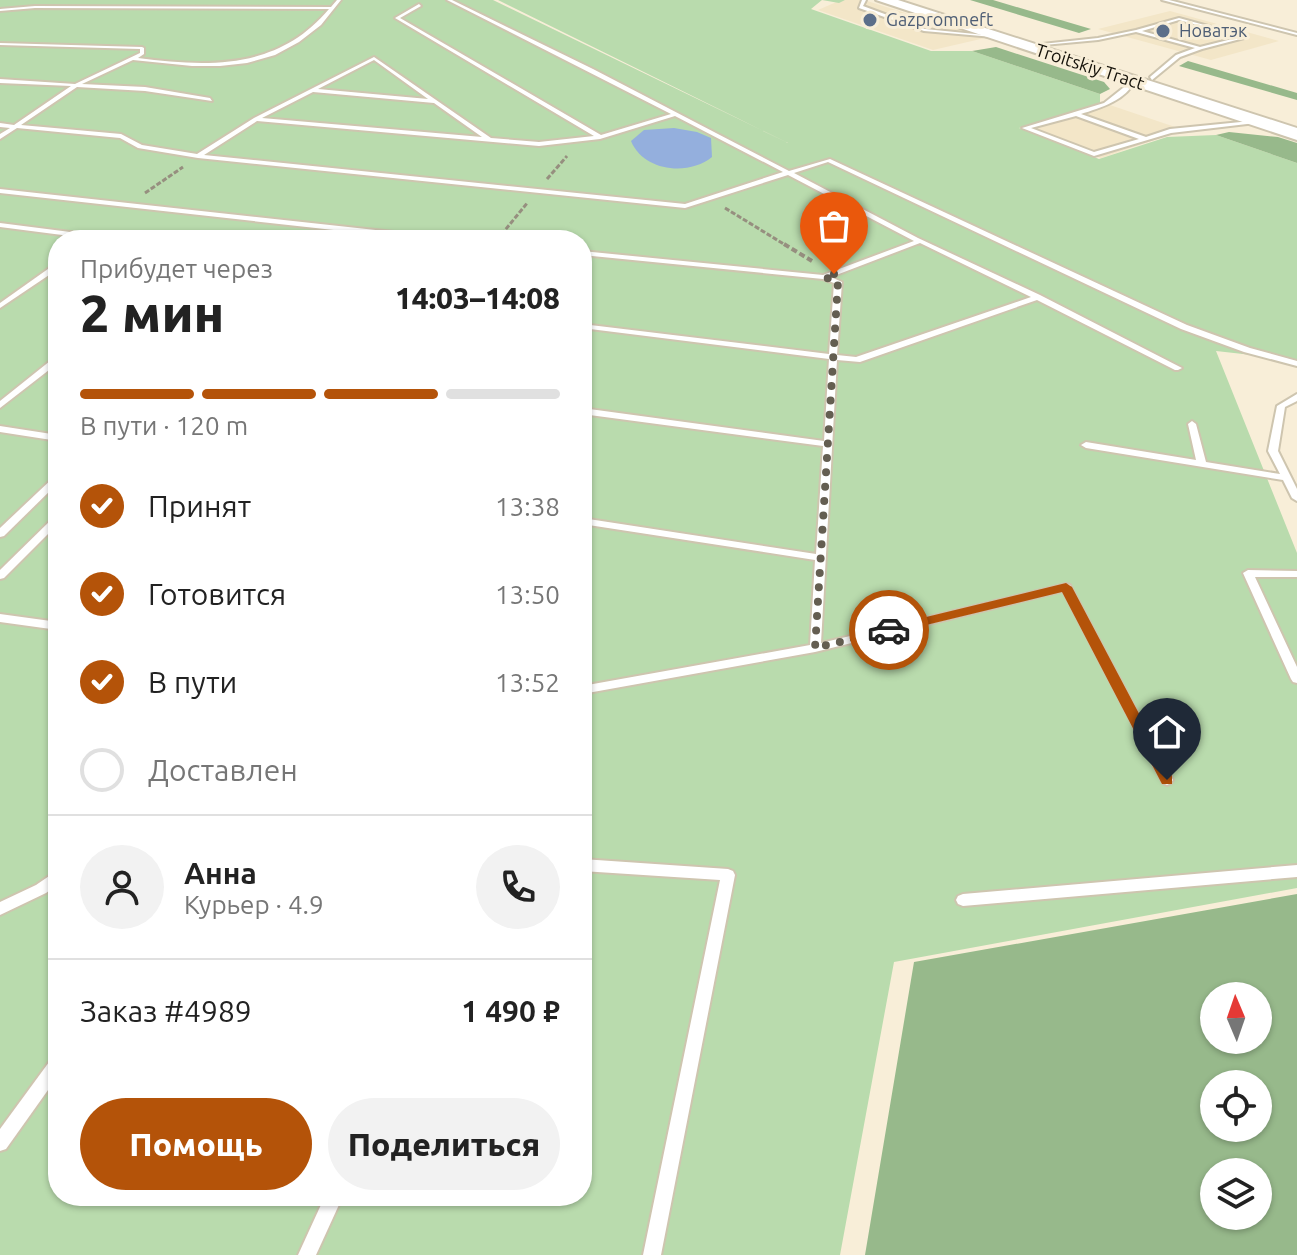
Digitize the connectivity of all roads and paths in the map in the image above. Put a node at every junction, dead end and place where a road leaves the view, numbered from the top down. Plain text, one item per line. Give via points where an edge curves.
1 (205, 0) edge
2 (339, 0) edge
3 (449, 0) edge
4 (864, 0) edge
5 (883, 0) edge
6 (906, 0) edge
7 (1164, 0) edge
8 (419, 5) dead end
9 (207, 8) junction
10 (333, 8) junction
11 (0, 10) edge
12 (1136, 31) junction
13 (1297, 34) edge
14 (996, 36) junction
15 (0, 44) edge
16 (1044, 44) junction
17 (1200, 48) junction
18 (133, 59) junction
19 (1152, 78) junction
20 (1132, 80) junction
21 (0, 81) edge
22 (78, 84) junction
23 (311, 90) junction
24 (210, 100) dead end
25 (434, 101) junction
26 (675, 114) junction
27 (1076, 114) junction
28 (256, 119) junction
29 (1261, 122) junction
30 (1297, 123) edge
31 (0, 125) edge
32 (17, 125) junction
33 (1297, 134) edge
34 (0, 137) edge
35 (600, 137) junction
36 (1146, 139) junction
37 (490, 140) junction
38 (198, 156) junction
39 (786, 171) junction
40 (0, 191) edge
41 (702, 200) junction
42 (128, 206) junction
43 (0, 225) edge
44 (349, 230) edge
45 (48, 232) edge
46 (920, 241) junction
47 (592, 254) edge
48 (48, 273) edge
49 (829, 276) junction
50 (1037, 297) junction
51 (0, 306) edge
52 (592, 327) edge
53 (833, 356) junction
54 (1297, 364) edge
55 (48, 367) edge
56 (1178, 368) dead end
57 (1297, 397) edge
58 (0, 405) edge
59 (592, 412) edge
60 (1192, 424) dead end
61 (0, 429) edge
62 (48, 436) edge
63 (828, 444) junction
64 (1086, 445) dead end
65 (1202, 464) junction
66 (1286, 478) junction
67 (48, 488) edge
68 (1297, 498) edge
69 (592, 523) edge
70 (48, 528) edge
71 (0, 534) edge
72 (821, 558) junction
73 (1297, 574) edge
74 (0, 576) edge
75 (0, 618) edge
76 (48, 625) edge
77 (815, 648) junction
78 (1297, 679) edge
79 (592, 688) edge
80 (1167, 780) dead end
81 (592, 866) edge
82 (1297, 871) edge
83 (48, 884) edge
84 (963, 900) dead end
85 (0, 909) edge
86 (48, 1077) edge
87 (0, 1143) edge
88 (329, 1206) edge
89 (307, 1255) edge
90 (652, 1255) edge

1 - 9 lane
2 - 10 lane
3 - 26 lane
4 - 14 lane via 861,7 924,30
5 - 14 main road, Troitskiy Tract
6 - 16 main road, Troitskiy Tract
7 - 13 lane
8 - 35 lane via 397,18
9 - 10 lane
9 - 11 lane
10 - 18 lane via 323,23 293,42 242,63 197,67
12 - 16 lane
12 - 17 lane
12 - 17 lane via 1179,19 1246,37
14 - 20 main road, Troitskiy Tract
15 - 18 lane via 142,48
16 - 19 main road, Troitskiy Tract
17 - 19 lane via 1178,56
18 - 22 lane
19 - 30 main road, Troitskiy Tract
20 - 27 lane via 1106,104
20 - 29 main road, Troitskiy Tract
21 - 22 lane
22 - 24 lane
22 - 32 lane
23 - 25 lane
23 - 25 lane via 374,58
23 - 28 lane
25 - 37 lane
26 - 35 lane
26 - 39 lane
27 - 36 lane
27 - 36 lane via 1025,128 1094,154
28 - 37 lane
28 - 38 lane
29 - 33 main road, Troitskiy Tract
29 - 36 lane
31 - 32 lane
32 - 34 lane
32 - 38 lane via 121,136 140,147
35 - 37 lane via 539,144
38 - 41 lane via 685,206
38 - 42 path
39 - 41 lane
39 - 46 lane
39 - 54 lane via 828,160 1184,327
40 - 42 lane
41 - 49 path via 726,208
42 - 44 lane
43 - 45 lane
46 - 49 lane
46 - 50 lane
47 - 49 lane
48 - 51 lane
49 - 53 lane via 838,282
50 - 53 lane via 857,360
50 - 56 lane
52 - 53 lane
53 - 63 lane
55 - 58 lane
57 - 66 lane via 1281,406 1273,451
59 - 63 lane
60 - 65 lane
61 - 62 lane
63 - 72 lane
64 - 65 lane
65 - 66 lane
66 - 68 lane
67 - 71 lane
69 - 72 lane
70 - 74 lane
72 - 77 lane
73 - 78 lane via 1248,573
75 - 76 lane
77 - 79 lane
77 - 80 lane via 1066,587
81 - 90 lane via 728,875
82 - 84 lane
83 - 85 lane
86 - 87 lane
88 - 89 lane

